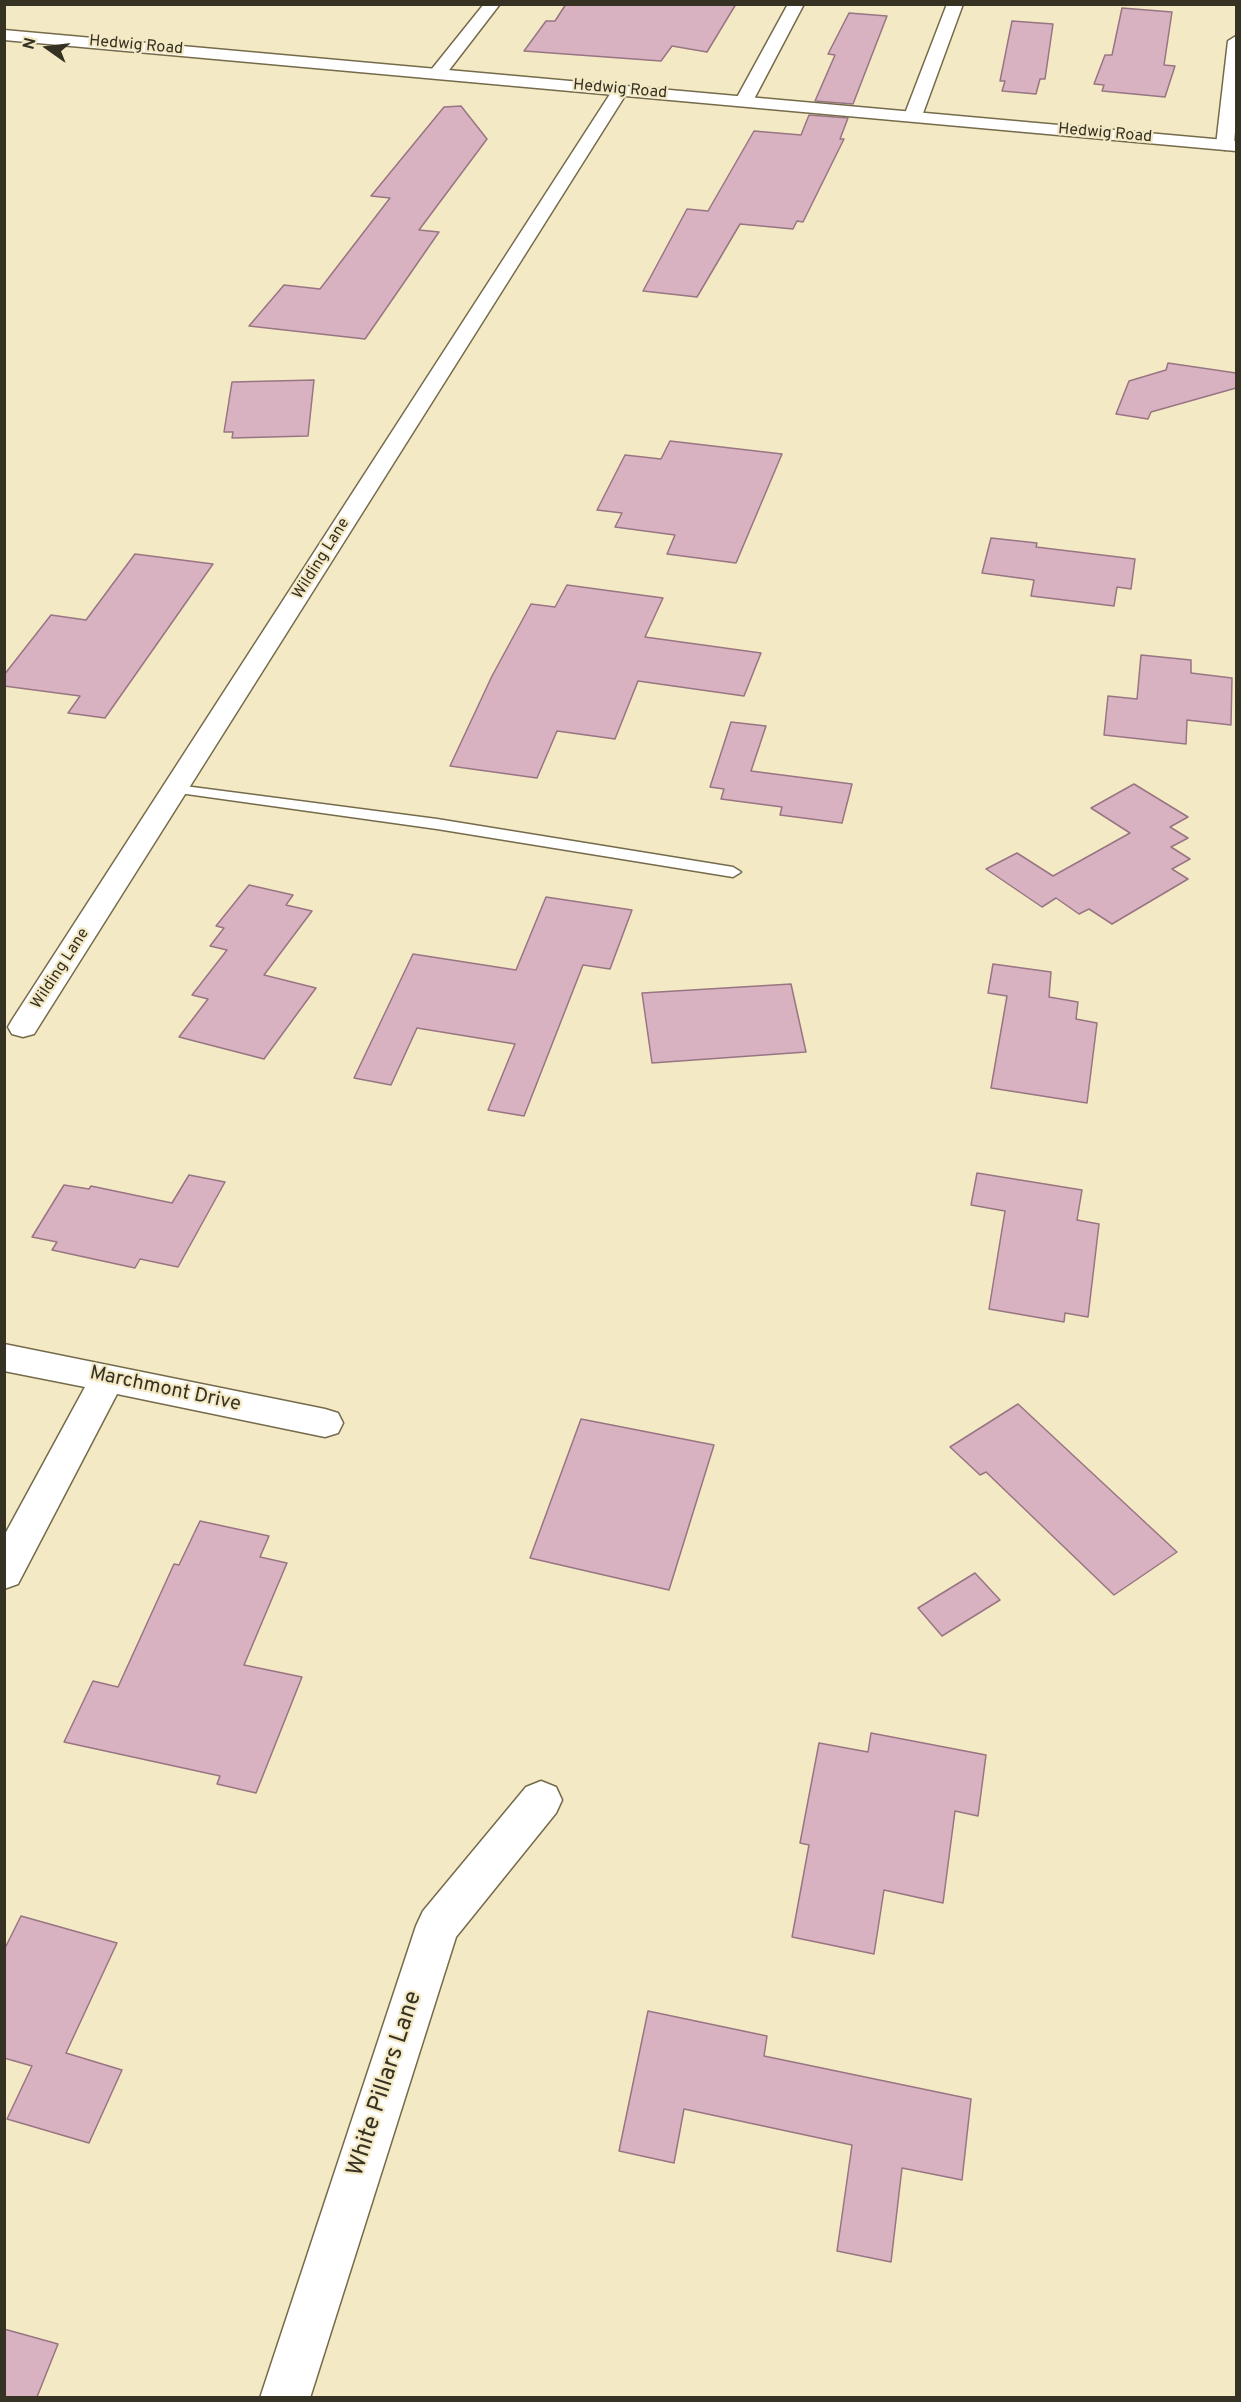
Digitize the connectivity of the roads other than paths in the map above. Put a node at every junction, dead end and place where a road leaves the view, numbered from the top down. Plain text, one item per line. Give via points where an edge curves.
1 (482, 4) edge
2 (796, 4) edge
3 (955, 4) edge
4 (492, 5) edge
5 (4, 35) edge
6 (1236, 41) edge
7 (437, 74) junction
8 (620, 91) junction
9 (744, 101) junction
10 (913, 116) junction
11 (1230, 146) edge
12 (177, 789) junction
13 (733, 872) dead end
14 (23, 1027) dead end
15 (4, 1357) edge
16 (108, 1378) junction
17 (325, 1423) dead end
18 (4, 1573) edge
19 (541, 1800) dead end
20 (285, 2397) edge

1 - 4 lane
2 - 9 street
3 - 10 street
4 - 7 street
5 - 7 street, Hedwig Road
6 - 11 street
7 - 8 street, Hedwig Road
8 - 9 street, Hedwig Road
8 - 12 street, Wilding Lane
9 - 10 street, Hedwig Road
10 - 11 street, Hedwig Road
12 - 13 lane via 436,824
12 - 14 street, Wilding Lane
15 - 16 street, Marchmont Drive
16 - 17 street, Marchmont Drive
16 - 18 street
19 - 20 street, White Pillars Lane via 438,1926

